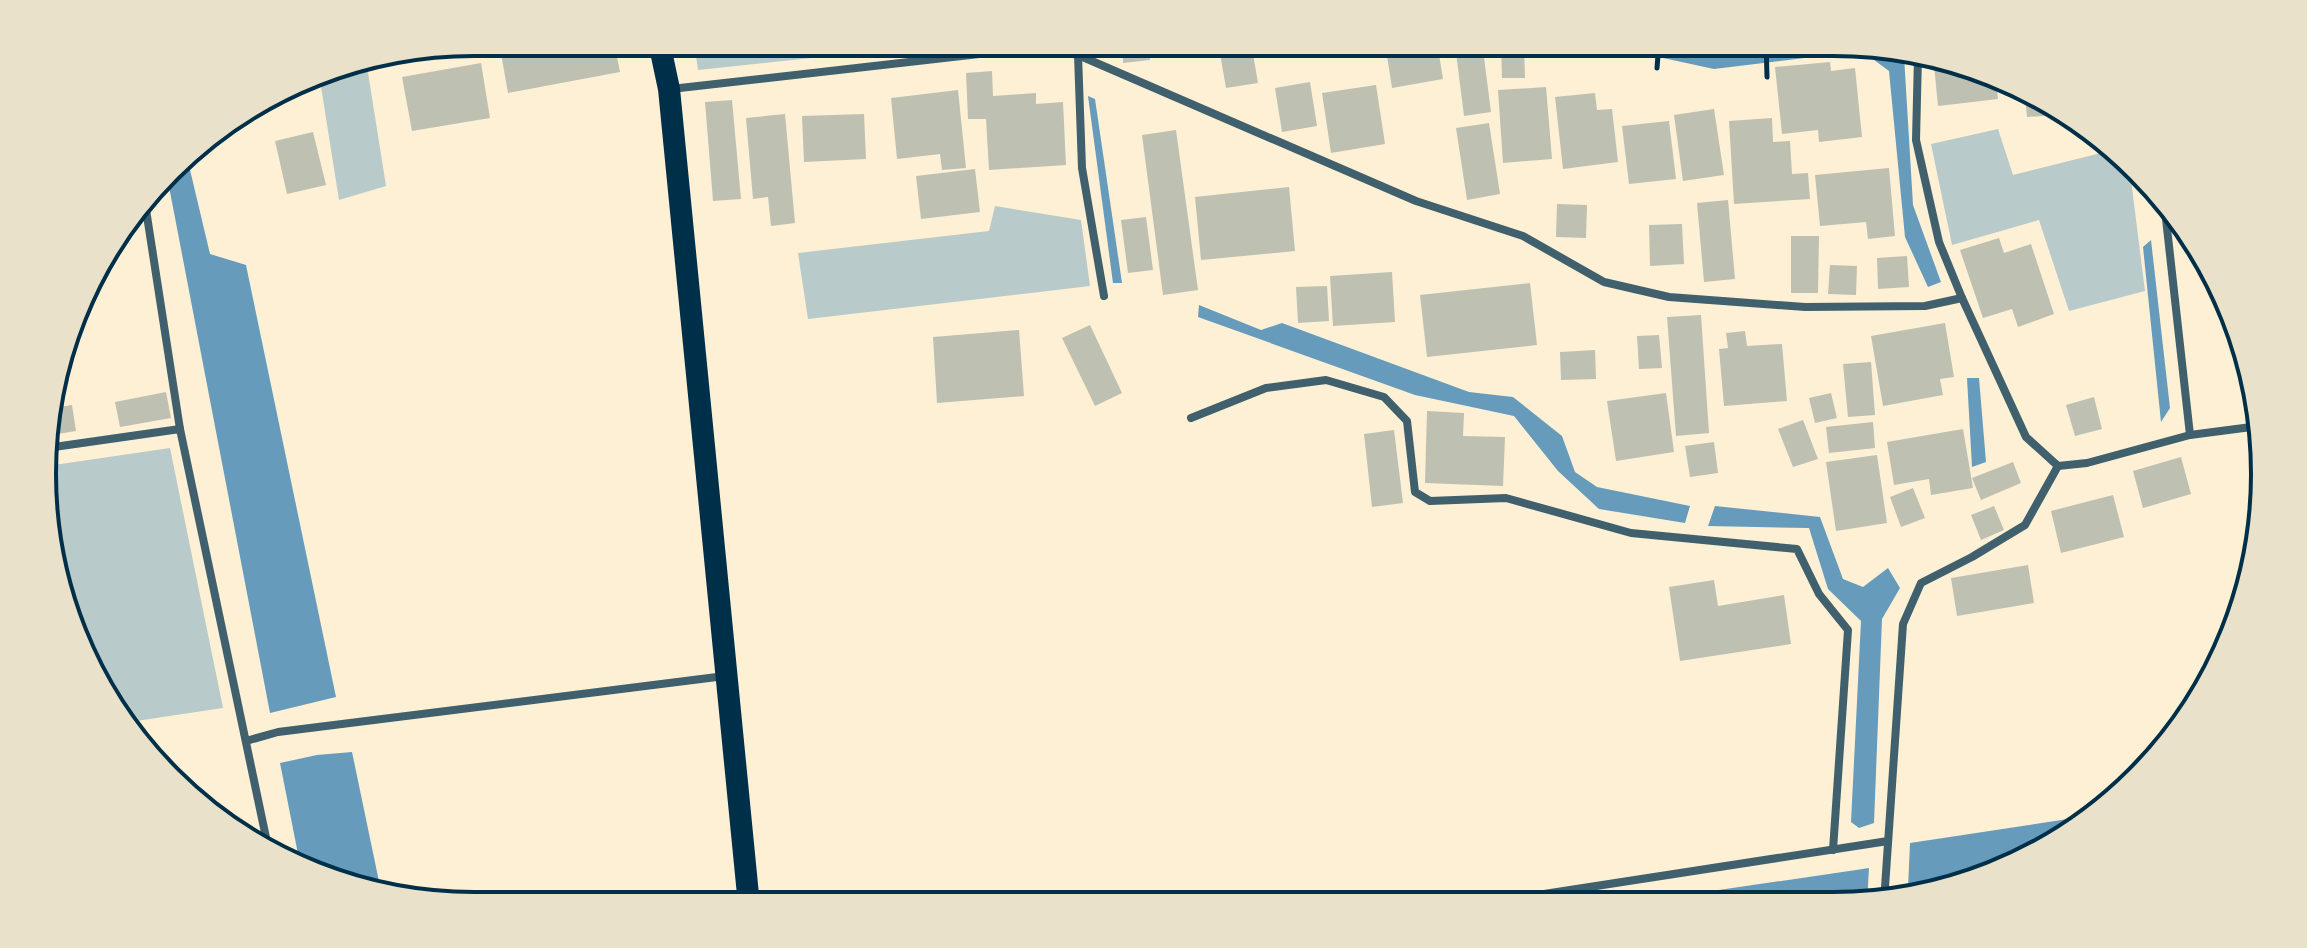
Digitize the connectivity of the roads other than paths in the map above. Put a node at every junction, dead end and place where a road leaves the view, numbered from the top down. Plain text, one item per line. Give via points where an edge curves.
1 (662, 56) edge
2 (961, 56) edge
3 (1078, 56) edge
4 (1080, 56) edge
5 (1918, 65) edge
6 (669, 89) junction
7 (147, 214) edge
8 (2166, 222) edge
9 (1104, 296) dead end
10 (1962, 298) junction
11 (1191, 418) dead end
12 (2248, 427) edge
13 (180, 429) junction
14 (2190, 435) junction
15 (57, 447) edge
16 (2058, 466) junction
17 (726, 675) junction
18 (246, 741) junction
19 (266, 836) edge
20 (1888, 841) junction
21 (1833, 850) junction
22 (1885, 888) edge
23 (748, 892) edge
24 (1558, 892) edge

1 - 6 highway
2 - 6 street
3 - 9 street via 1082,168
4 - 10 street via 1416,201 1523,236 1604,282 1669,297 1805,307 1925,306
5 - 10 street via 1916,140 1939,242
6 - 17 highway
7 - 13 street
8 - 14 street
10 - 16 street via 2026,437
11 - 21 street via 1266,388 1326,380 1384,397 1407,421 1415,492 1430,501 1506,498 1631,533 1797,549 1819,594 1848,630
12 - 14 street
13 - 15 street
13 - 18 street
14 - 16 street
16 - 20 street via 2025,525 1921,583 1903,624
17 - 18 street via 278,732
17 - 23 highway
18 - 19 street
20 - 21 street
20 - 22 street
21 - 24 street

